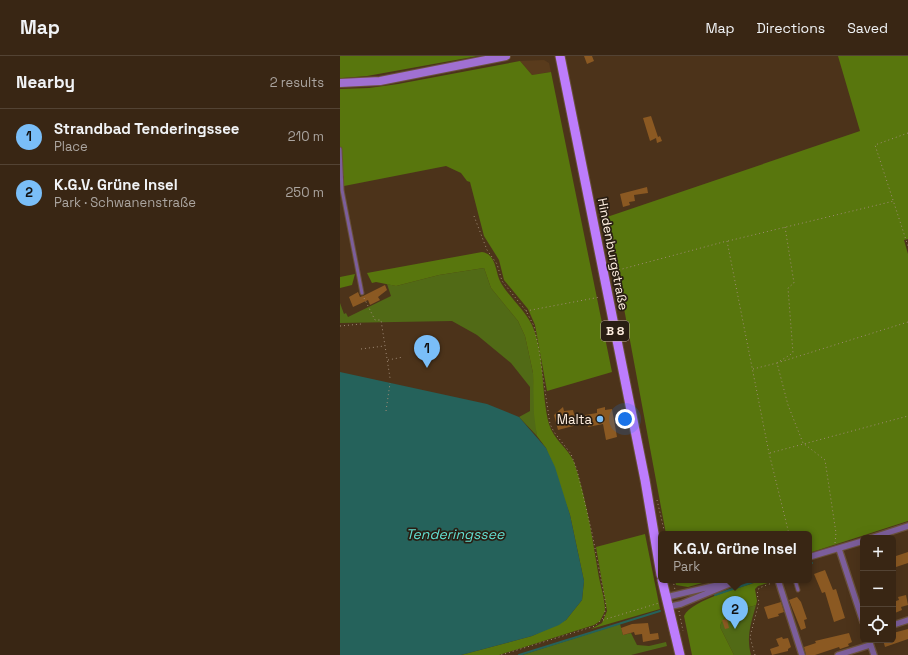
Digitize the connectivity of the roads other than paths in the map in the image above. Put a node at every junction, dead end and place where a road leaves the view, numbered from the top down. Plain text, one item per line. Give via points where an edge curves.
1 (506, 56) edge
2 (560, 56) edge
3 (340, 83) edge
4 (340, 149) edge
5 (362, 293) road end
6 (645, 480) junction
7 (908, 526) edge
8 (880, 535) edge
9 (658, 536) edge
10 (860, 542) edge
11 (839, 549) junction
12 (812, 556) edge
13 (658, 557) edge
14 (663, 583) edge
15 (668, 583) edge
16 (730, 583) edge
17 (730, 583) edge
18 (779, 583) edge
19 (796, 583) edge
20 (798, 590) dead end
21 (672, 601) junction
22 (860, 613) edge
23 (908, 620) edge
24 (896, 624) edge
25 (869, 643) edge
26 (680, 655) edge
27 (802, 655) edge
28 (838, 655) edge
29 (874, 655) edge

1 - 3 street via 380,81
2 - 6 main road, Hindenburgstraße / B 8
4 - 5 lane via 342,190
6 - 9 main road, Hindenburgstraße / B 8
6 - 13 main road, Hindenburgstraße / B 8
7 - 8 street
10 - 11 street
11 - 12 street
11 - 22 street
14 - 21 main road
15 - 21 main road
16 - 21 street
17 - 21 street
18 - 27 street
19 - 20 lane
21 - 26 main road
23 - 24 street
25 - 28 street
25 - 29 street

